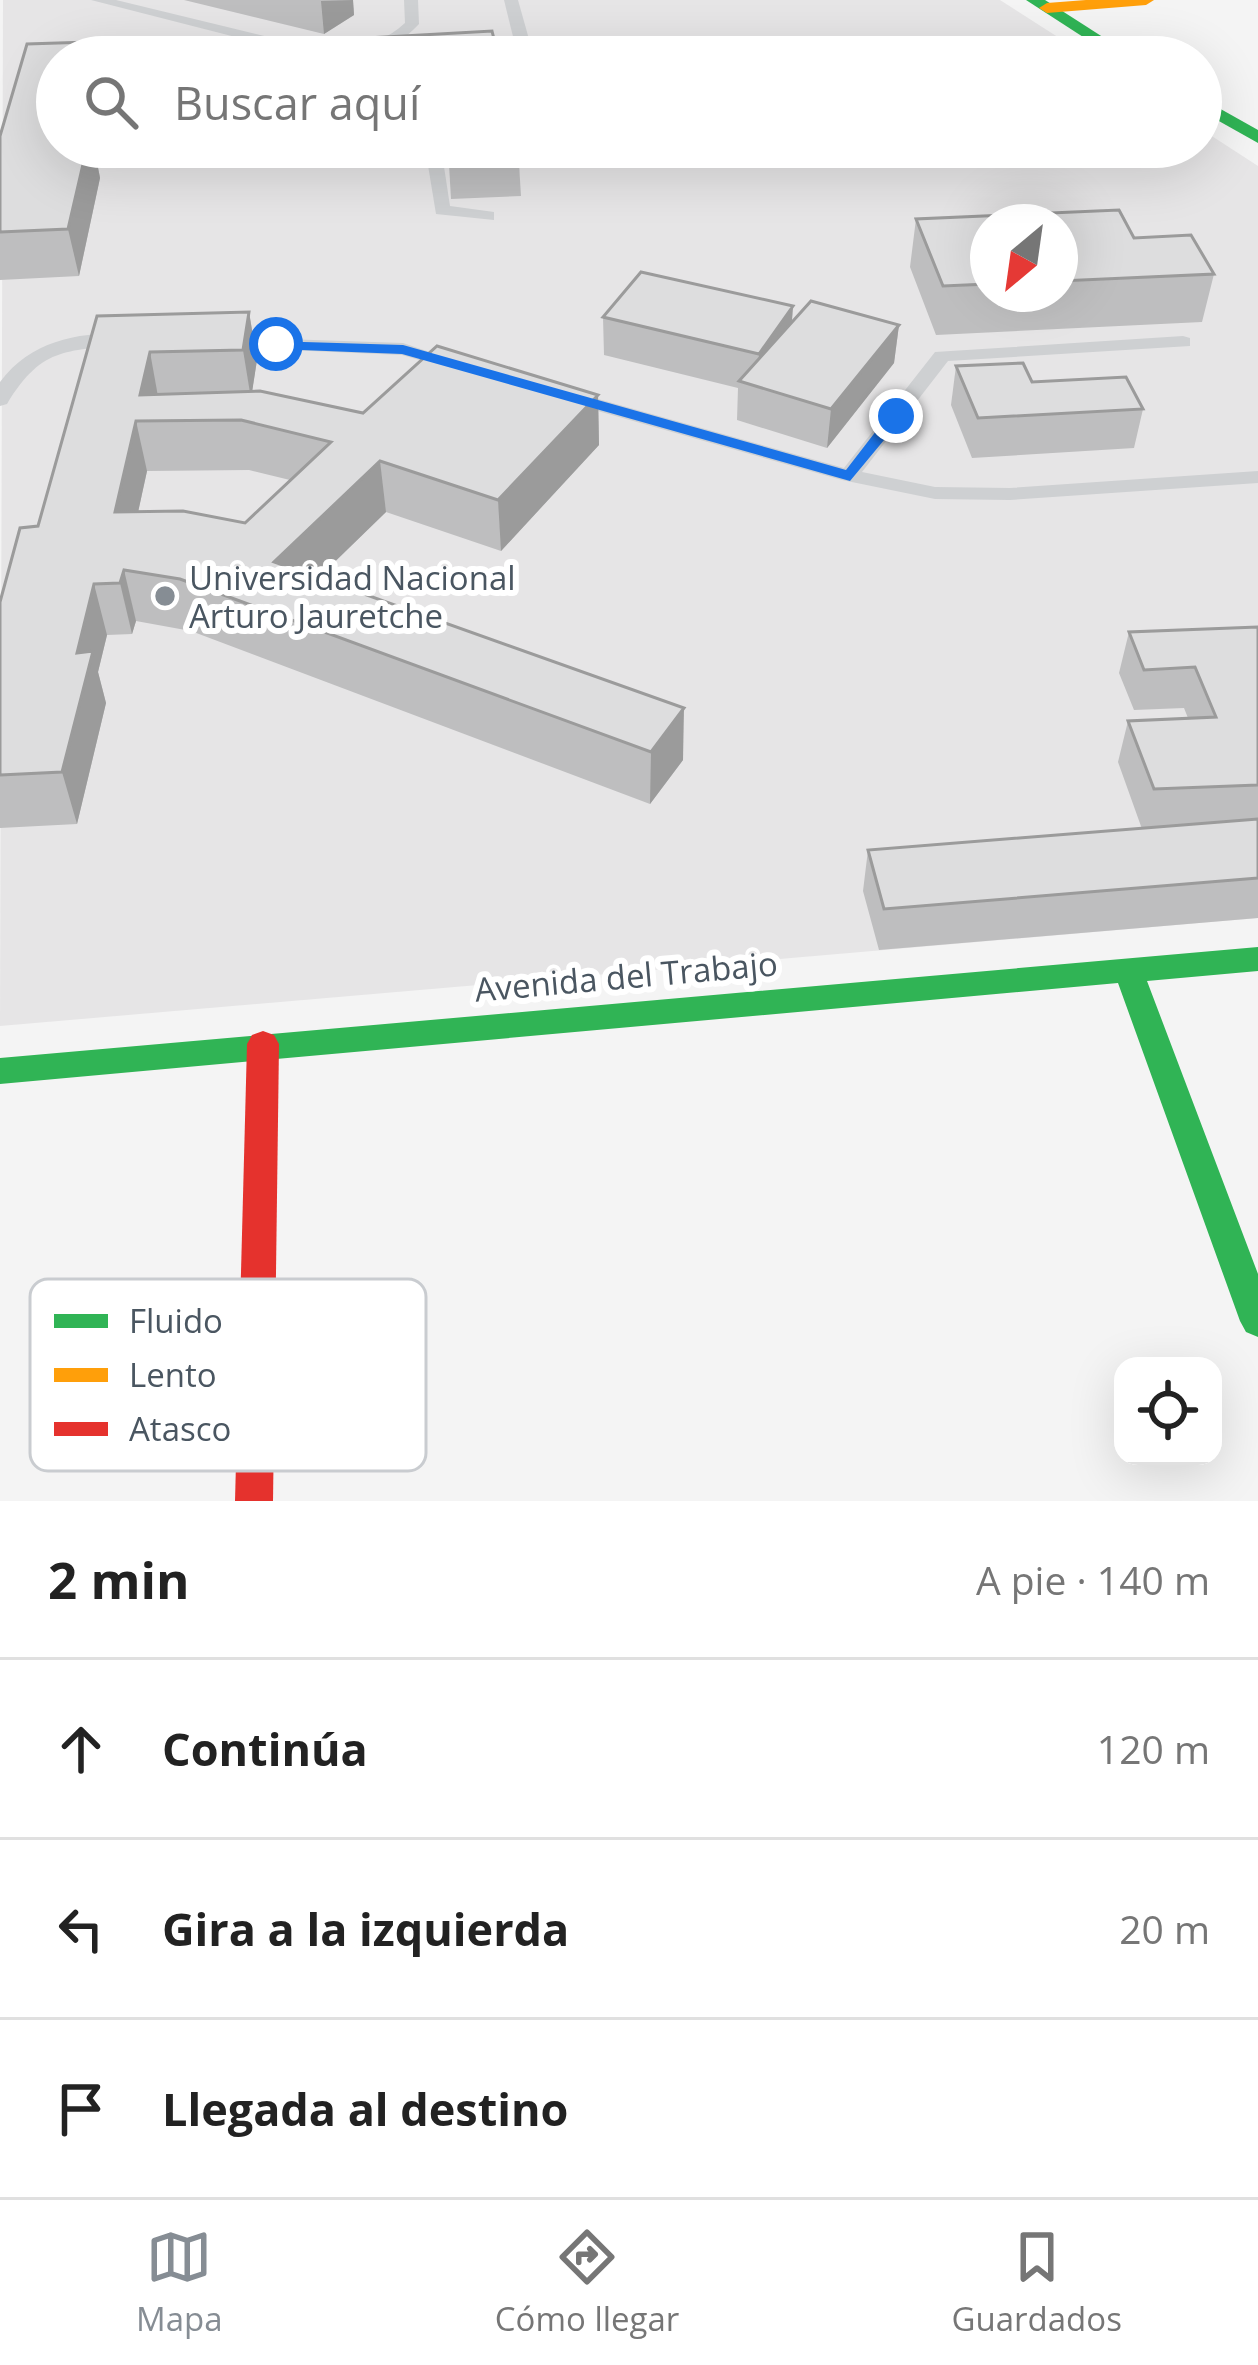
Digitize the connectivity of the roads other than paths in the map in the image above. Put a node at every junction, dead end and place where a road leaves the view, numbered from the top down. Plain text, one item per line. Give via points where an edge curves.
1 (98, 0) edge
2 (411, 0) edge
3 (511, 0) edge
4 (1146, 0) edge
5 (1040, 4) edge
6 (247, 36) edge
7 (402, 36) edge
8 (520, 36) edge
9 (1092, 36) edge
10 (1222, 116) edge
11 (1258, 139) edge
12 (436, 168) edge
13 (442, 210) junction
14 (488, 216) dead end
15 (461, 228) dead end
16 (152, 340) edge
17 (198, 342) edge
18 (1183, 342) dead end
19 (484, 372) edge
20 (552, 392) edge
21 (0, 400) edge
22 (850, 476) junction
23 (1258, 477) edge
24 (1258, 959) edge
25 (1128, 970) junction
26 (263, 1043) junction
27 (0, 1071) edge
28 (258, 1279) edge
29 (1258, 1321) edge
30 (255, 1471) edge
31 (254, 1501) edge

1 - 6 lane
2 - 7 lane via 412,24
3 - 8 lane
4 - 5 main road
5 - 9 main road
10 - 11 main road
12 - 13 lane
13 - 14 lane
13 - 15 lane
16 - 21 lane via 50,348 24,362
17 - 19 lane via 403,349
18 - 22 lane via 942,356
20 - 22 lane
22 - 23 lane via 973,495
24 - 25 main road, Avenida del Trabajo
25 - 26 main road, Avenida del Trabajo
25 - 29 main road
26 - 27 main road, Avenida del Trabajo
26 - 28 main road
30 - 31 main road

